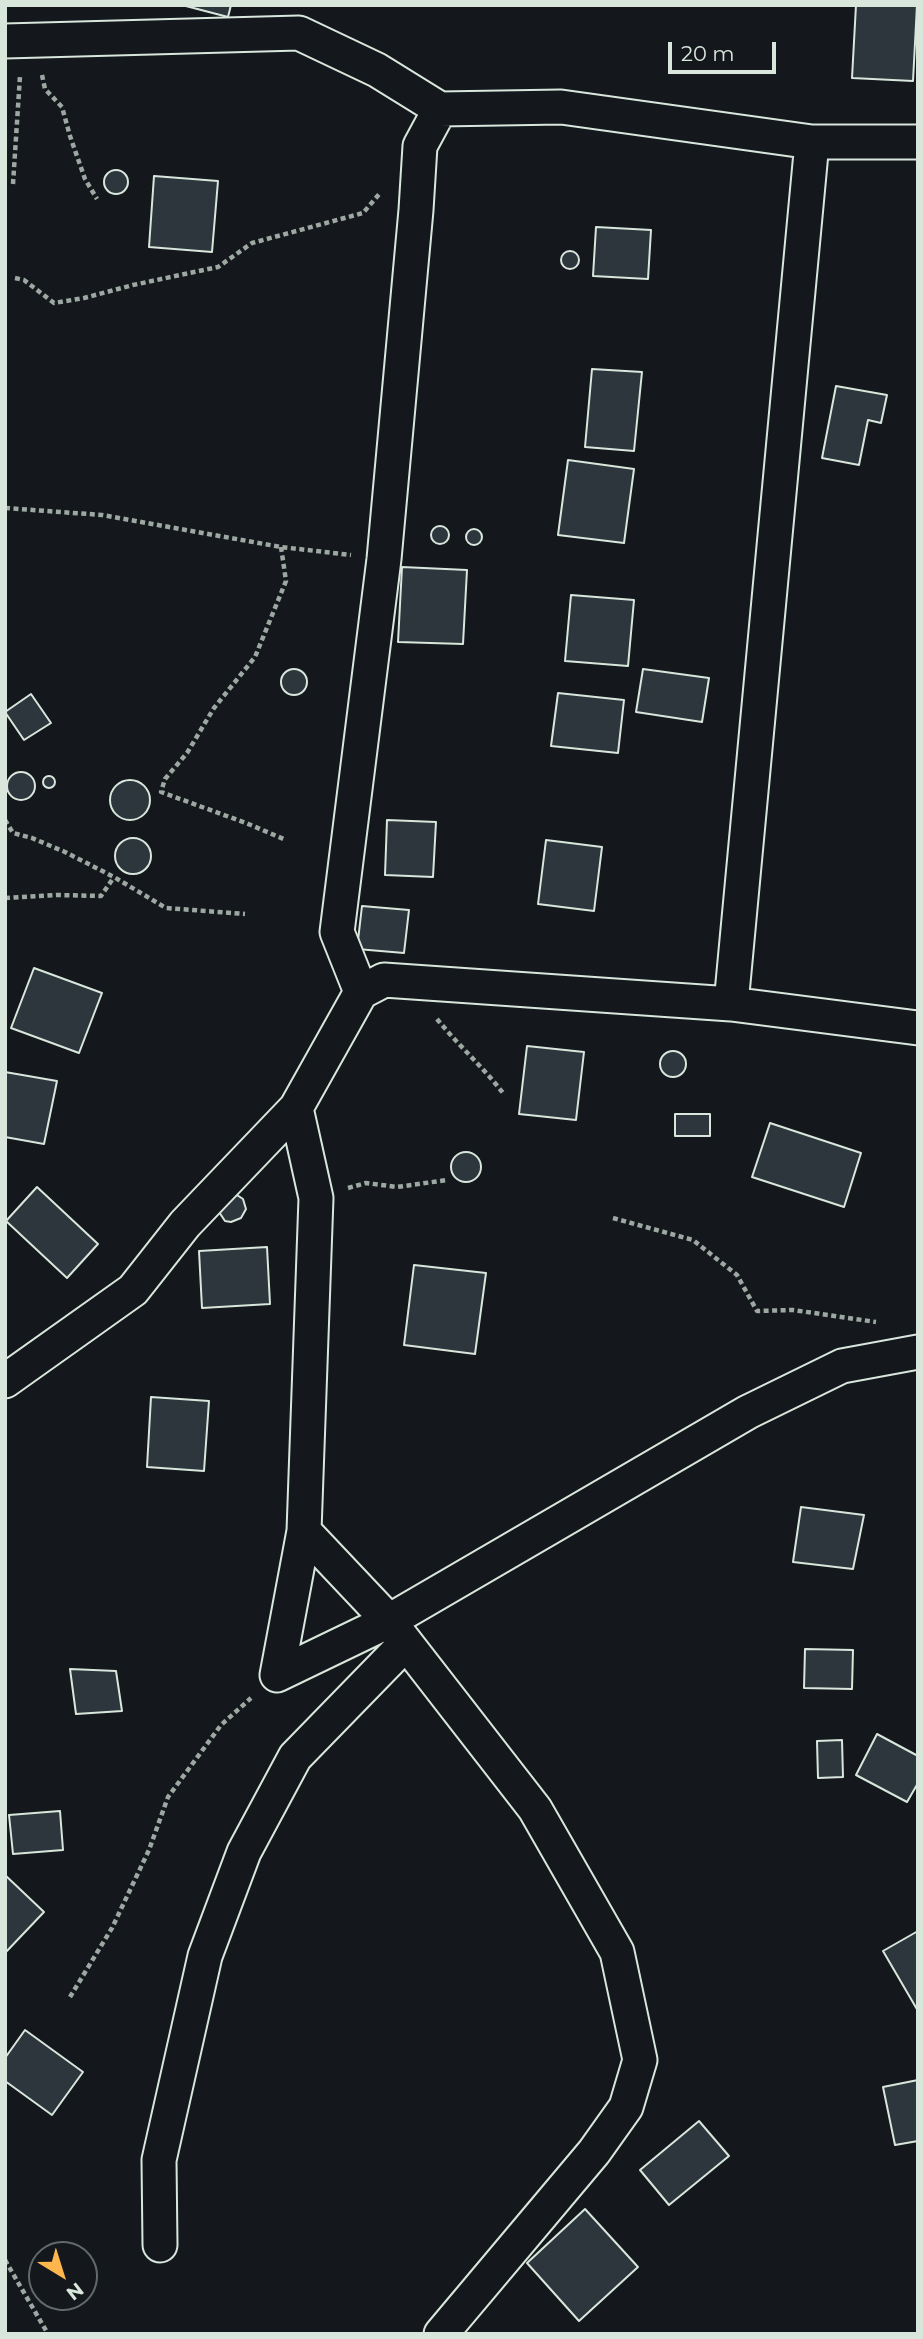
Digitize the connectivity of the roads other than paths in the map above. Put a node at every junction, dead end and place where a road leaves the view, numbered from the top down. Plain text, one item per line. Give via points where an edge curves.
1 (21, 40) edge
2 (440, 109) junction
3 (812, 142) junction
4 (918, 142) edge
5 (361, 992) junction
6 (731, 1003) junction
7 (918, 1028) edge
8 (296, 1108) junction
9 (918, 1352) edge
10 (5, 1381) edge
11 (304, 1531) junction
12 (397, 1632) junction
13 (160, 2245) dead end
14 (441, 2334) edge

1 - 2 street via 299,33 377,70
2 - 3 street via 561,107
2 - 5 street via 420,146 384,559 337,932
3 - 4 street
3 - 6 street
5 - 6 street via 384,980
5 - 8 street
6 - 7 street
8 - 10 street via 185,1224 133,1290
8 - 11 street via 316,1198
9 - 12 street via 842,1366 748,1412
11 - 12 street
11 - 12 street via 276,1675
12 - 13 street via 295,1757 244,1852 205,1956 159,2160
12 - 14 street via 535,1809 617,1952 640,2060 626,2107 594,2152

